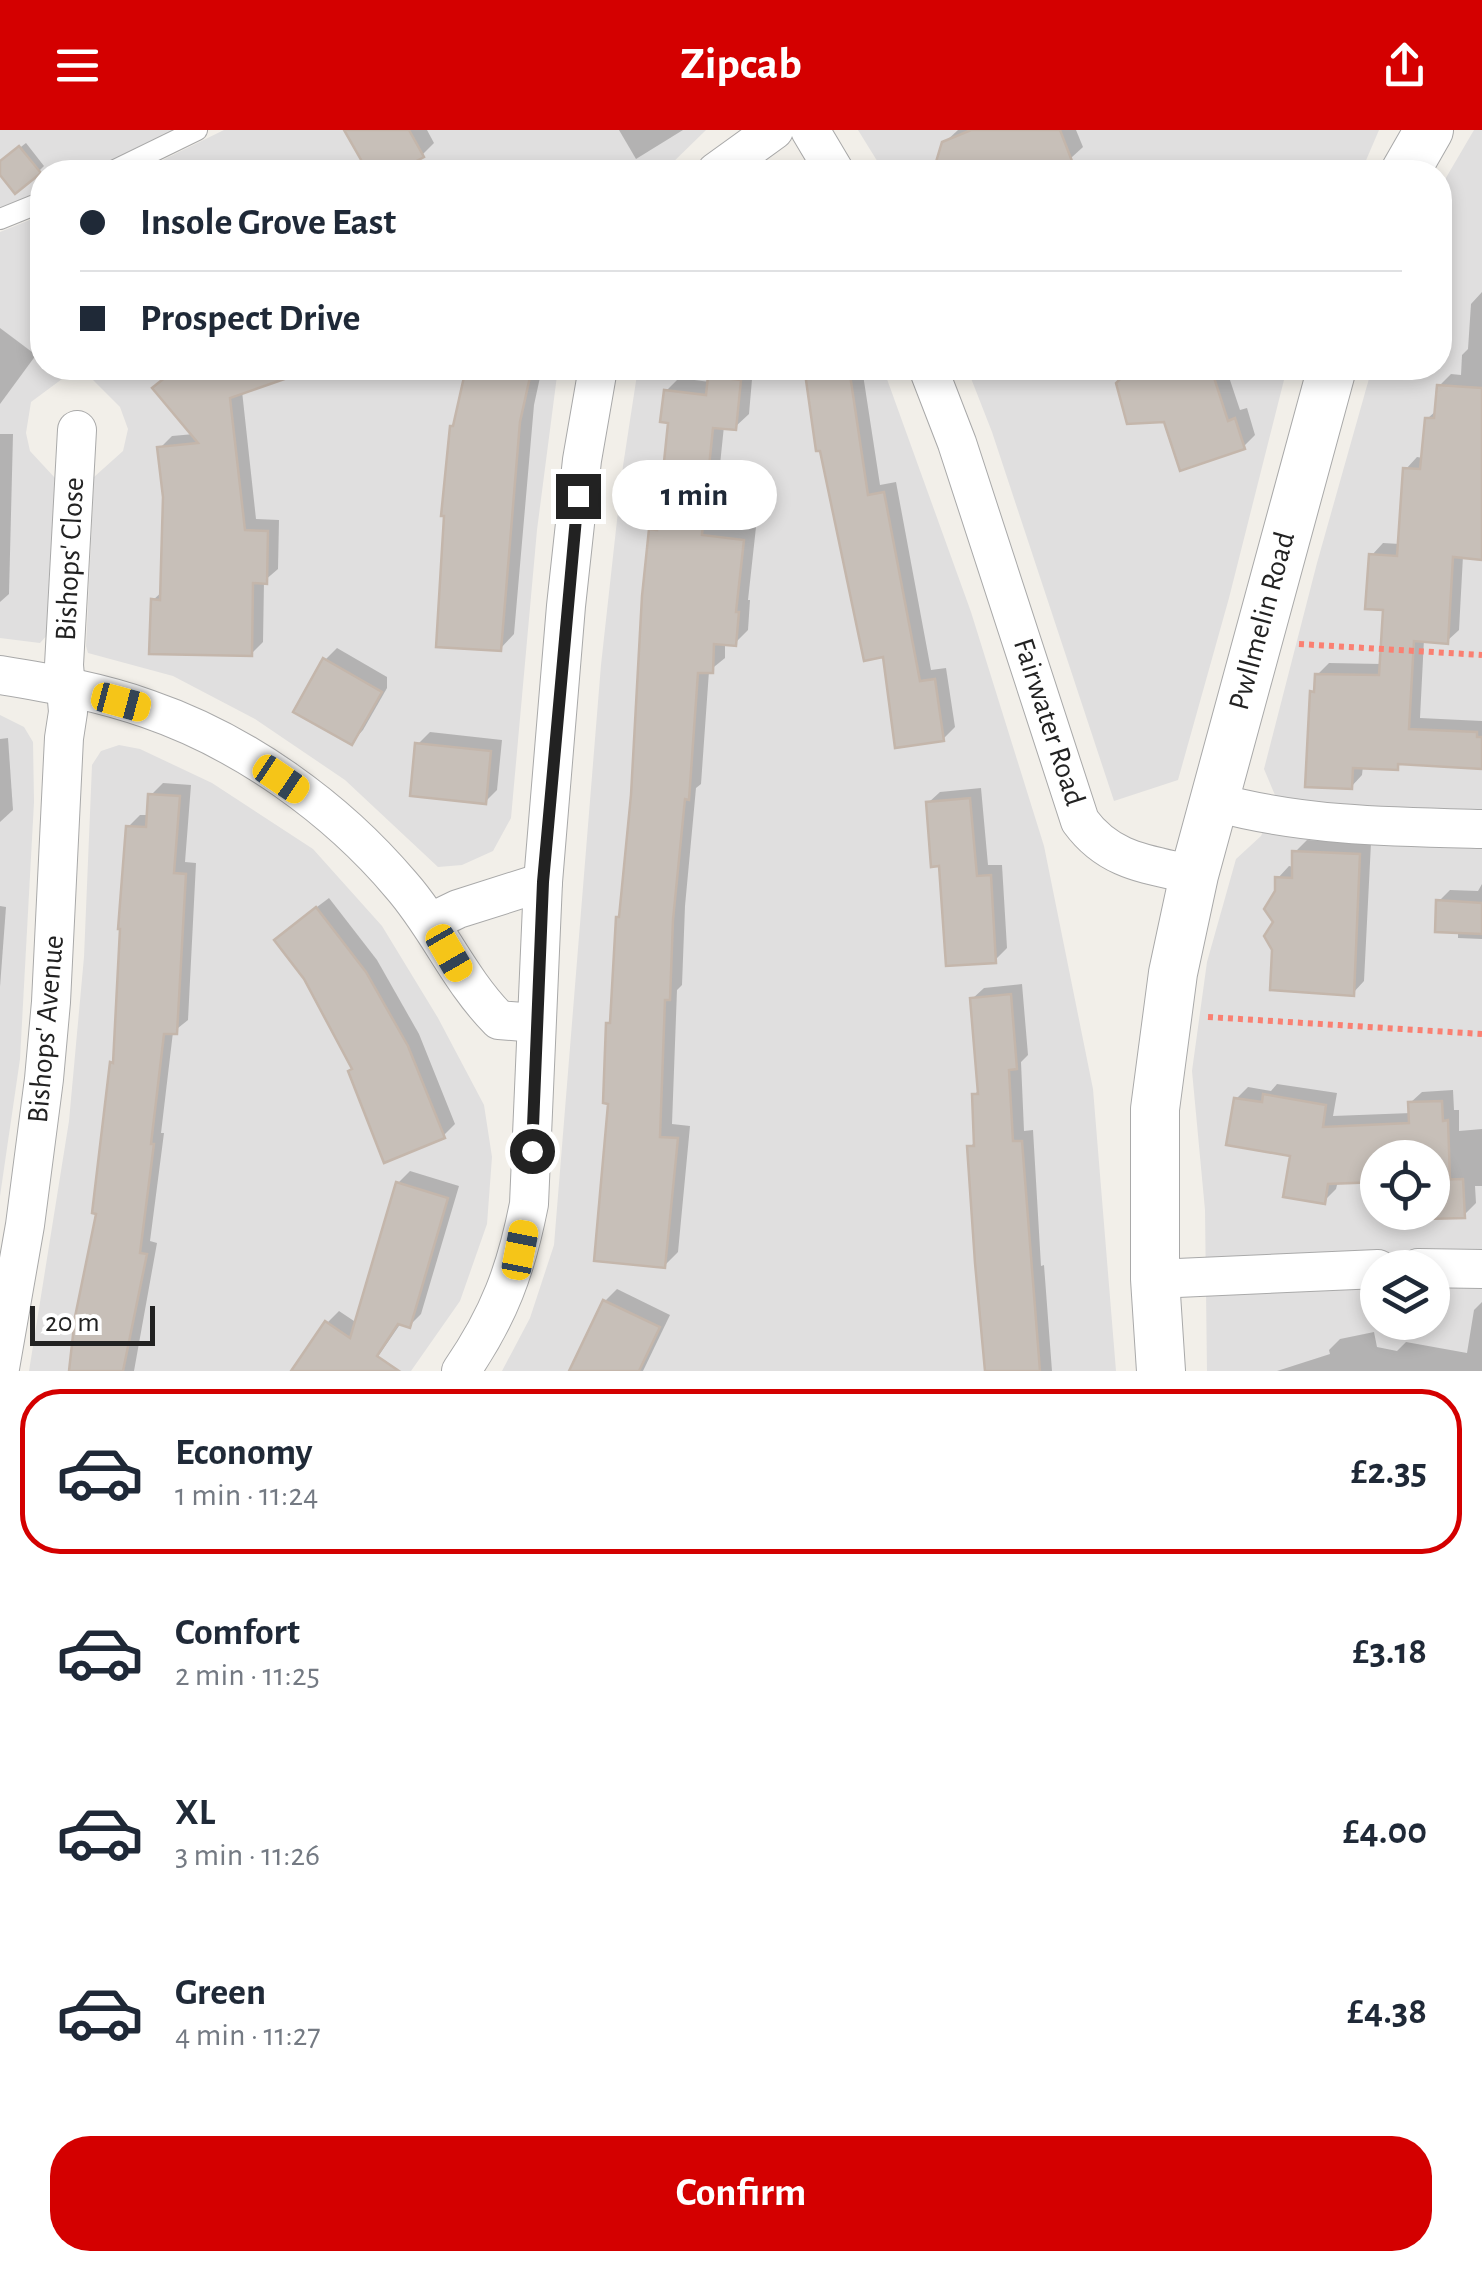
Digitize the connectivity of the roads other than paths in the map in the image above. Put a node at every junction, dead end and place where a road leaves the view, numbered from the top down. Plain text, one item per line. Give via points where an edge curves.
1 (198, 130) edge
2 (774, 130) edge
3 (810, 130) edge
4 (1429, 130) edge
5 (136, 160) edge
6 (733, 160) edge
7 (828, 160) edge
8 (1412, 160) edge
9 (30, 207) edge
10 (0, 219) edge
11 (596, 380) edge
12 (933, 380) edge
13 (1329, 380) edge
14 (77, 430) dead end
15 (0, 675) edge
16 (66, 687) junction
17 (1214, 802) junction
18 (1482, 829) edge
19 (1194, 875) junction
20 (543, 882) junction
21 (431, 922) junction
22 (536, 1023) junction
23 (1450, 1269) edge
24 (1360, 1270) edge
25 (1482, 1270) edge
26 (1156, 1279) junction
27 (0, 1368) edge
28 (461, 1371) edge
29 (1161, 1371) edge

1 - 5 lane
2 - 6 street
3 - 7 street
4 - 8 street
9 - 10 lane
11 - 20 street via 566,606
12 - 19 street, Fairwater Road via 1080,821 1106,850
13 - 17 street, Pwllmelin Road
14 - 16 street, Bishops' Close
15 - 16 street
16 - 21 street via 148,709 261,765 352,832
16 - 27 street, Bishops' Avenue via 46,1060
17 - 18 street via 1266,816
17 - 19 street, Pwllmelin Road
19 - 26 street via 1155,1109
20 - 21 street
20 - 22 street
21 - 22 street via 466,983 499,1020
22 - 28 street via 520,1250 490,1330
23 - 25 street
24 - 26 street
26 - 29 street

